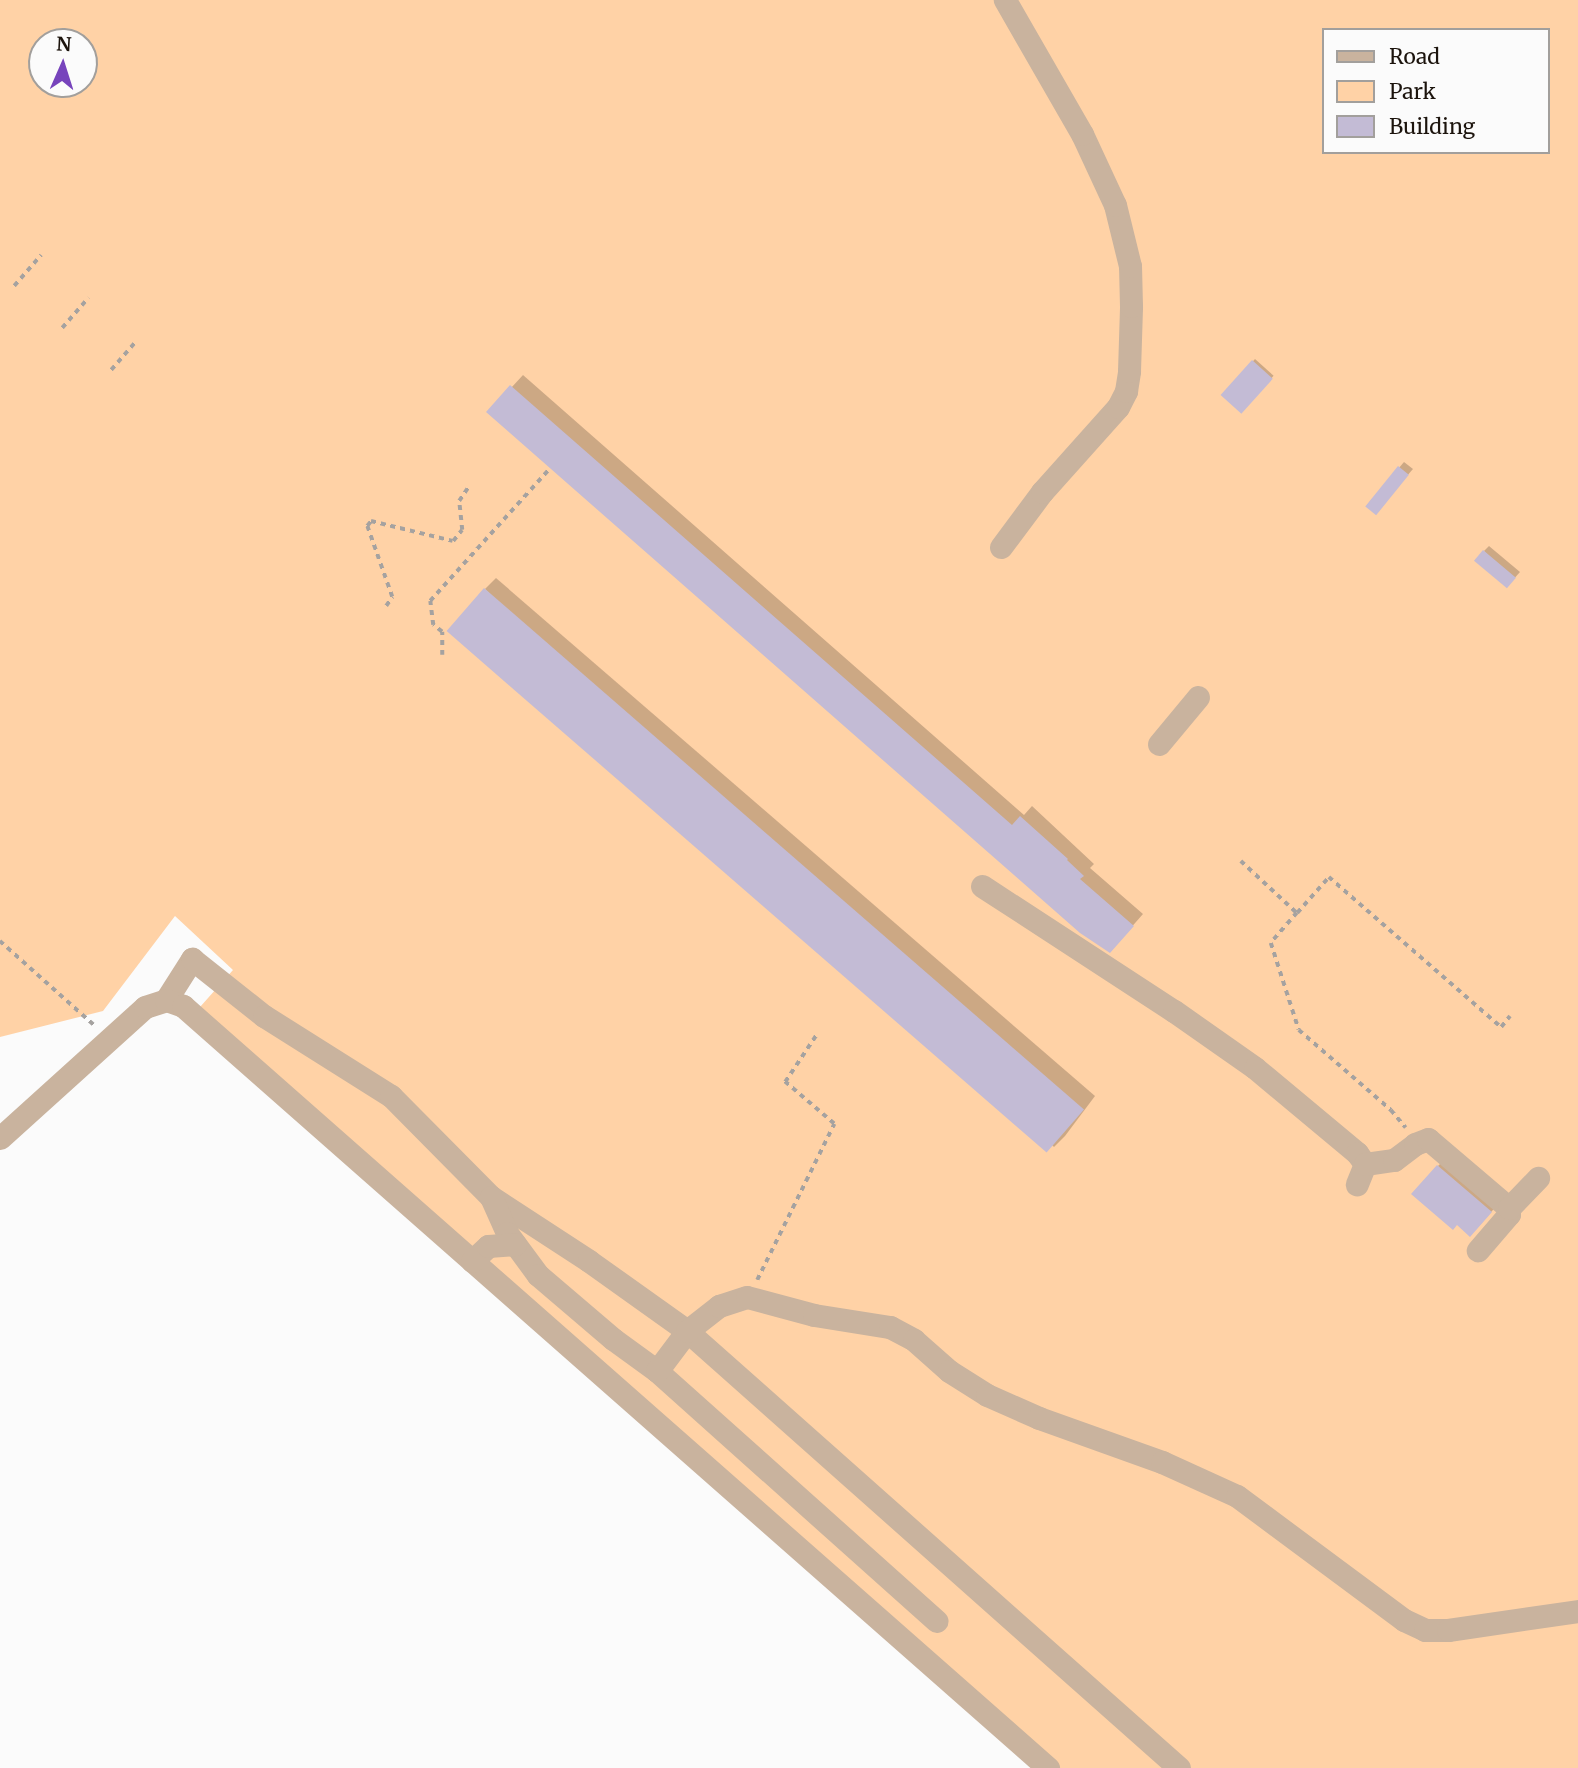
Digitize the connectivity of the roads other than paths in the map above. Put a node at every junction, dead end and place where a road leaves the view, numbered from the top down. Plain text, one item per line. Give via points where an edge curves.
1 (1005, 0) edge
2 (1001, 547) dead end
3 (1198, 697) dead end
4 (1159, 744) dead end
5 (982, 887) dead end
6 (166, 1000) junction
7 (0, 1138) edge
8 (1538, 1178) dead end
9 (491, 1197) junction
10 (1509, 1208) junction
11 (515, 1244) junction
12 (1478, 1250) dead end
13 (472, 1261) junction
14 (687, 1331) junction
15 (657, 1371) junction
16 (1578, 1611) edge
17 (937, 1621) dead end
18 (1048, 1768) edge
19 (1180, 1768) edge

1 - 2 street via 1082,134 1115,205 1130,266 1132,306 1129,371 1118,407 1042,492
3 - 4 street
5 - 10 street via 1255,1068 1357,1153 1361,1174 1428,1139
6 - 7 street via 145,1007
6 - 9 street via 192,959 264,1016 391,1096
6 - 13 street via 183,1006
8 - 10 street
9 - 11 street
9 - 14 street
10 - 12 street via 1509,1214
11 - 13 street via 488,1246
11 - 15 street via 538,1275
13 - 18 street
14 - 15 street
14 - 16 street via 719,1306 747,1297 890,1328 914,1340 949,1371 987,1395 1237,1496 1404,1620 1425,1630
14 - 19 street
15 - 17 street

